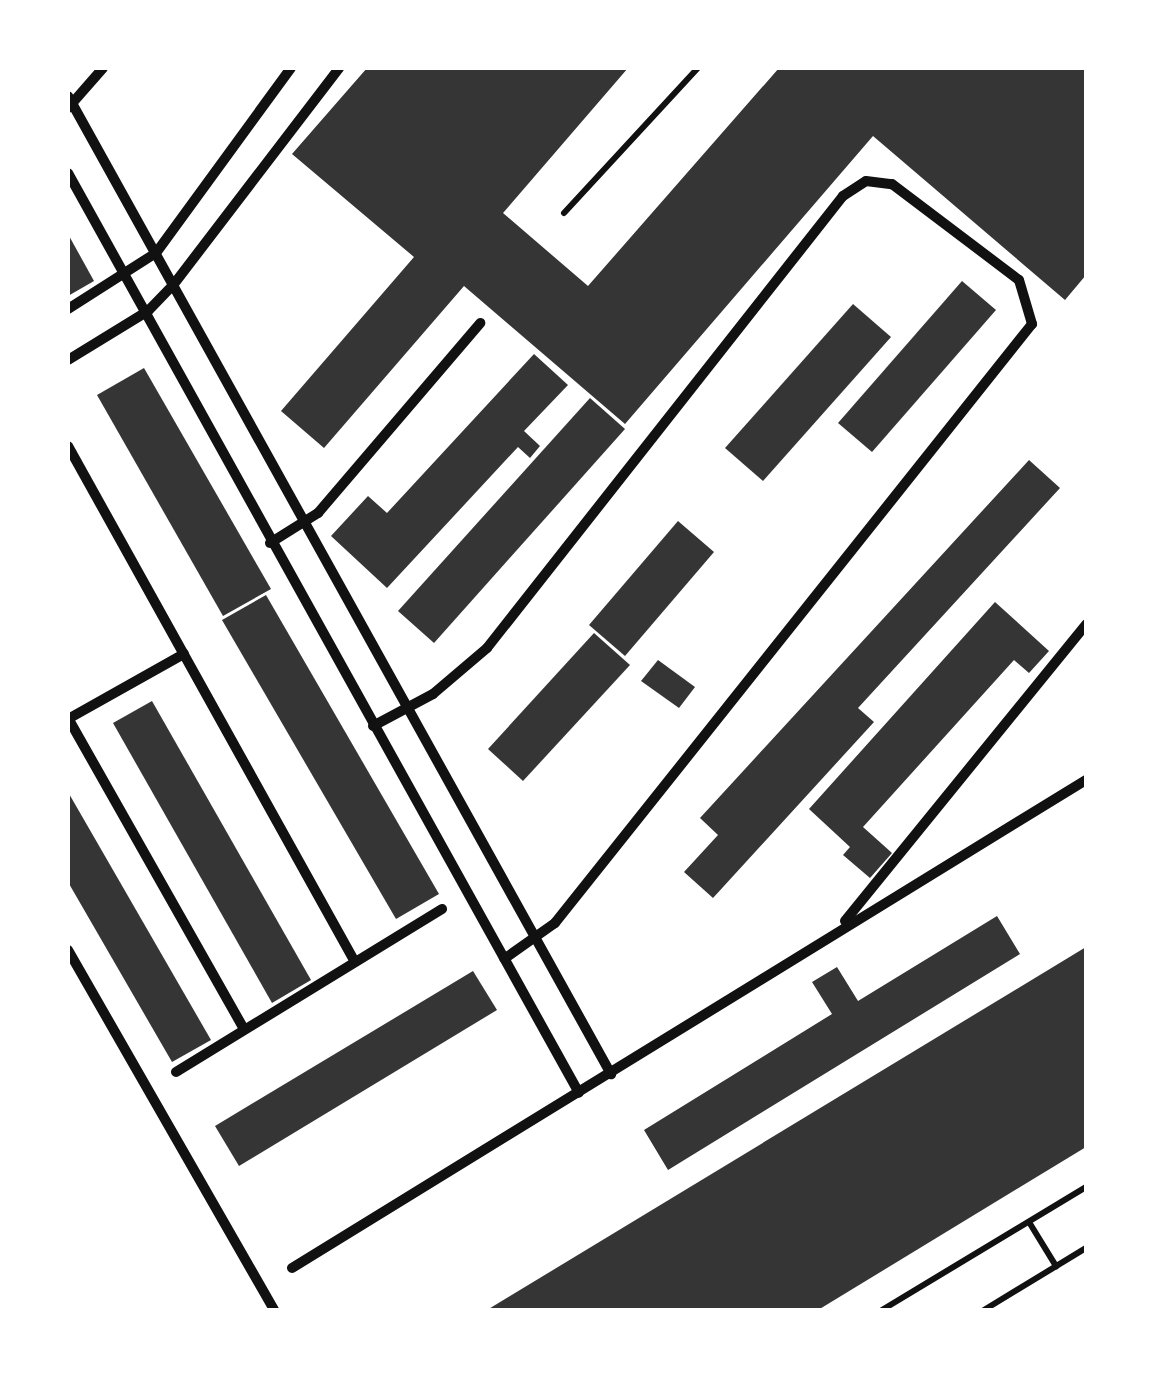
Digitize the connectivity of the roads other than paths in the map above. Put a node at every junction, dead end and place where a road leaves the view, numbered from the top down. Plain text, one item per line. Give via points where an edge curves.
1 (103, 68) edge
2 (291, 68) edge
3 (339, 68) edge
4 (698, 68) edge
5 (69, 103) edge
6 (68, 173) edge
7 (564, 214) dead end
8 (156, 252) junction
9 (128, 272) junction
10 (174, 284) junction
11 (68, 309) edge
12 (148, 311) junction
13 (480, 323) dead end
14 (68, 360) edge
15 (68, 446) edge
16 (301, 523) junction
17 (270, 543) junction
18 (1086, 624) edge
19 (184, 654) junction
20 (408, 708) junction
21 (68, 718) edge
22 (373, 726) junction
23 (1086, 780) edge
24 (442, 909) dead end
25 (838, 930) junction
26 (536, 940) junction
27 (68, 950) edge
28 (504, 959) junction
29 (354, 962) junction
30 (244, 1029) junction
31 (176, 1072) dead end
32 (611, 1074) junction
33 (579, 1093) junction
34 (1086, 1187) edge
35 (1028, 1222) junction
36 (1086, 1248) edge
37 (1056, 1266) junction
38 (292, 1268) dead end
39 (274, 1310) edge
40 (882, 1310) edge
41 (984, 1310) edge

1 - 5 street
2 - 8 street
3 - 10 street
4 - 7 lane
5 - 8 street
6 - 9 street
8 - 9 street
8 - 10 street
9 - 11 street
9 - 12 street
10 - 12 street
10 - 16 street via 209,361
12 - 14 street
12 - 17 street
13 - 16 street via 318,513
15 - 19 street
16 - 17 street
16 - 20 street
17 - 22 street
18 - 25 street
19 - 21 street
19 - 29 street
20 - 22 street
20 - 26 street
20 - 26 street via 487,648 843,196 866,181 892,184 1018,280 1032,324
21 - 30 street
22 - 28 street
23 - 25 street
24 - 29 street
25 - 32 street
26 - 28 street
26 - 32 street
27 - 39 street
28 - 33 street
29 - 30 street
30 - 31 street
32 - 33 street
33 - 38 street
34 - 35 lane
35 - 37 lane
35 - 40 lane
36 - 37 lane
37 - 41 lane

